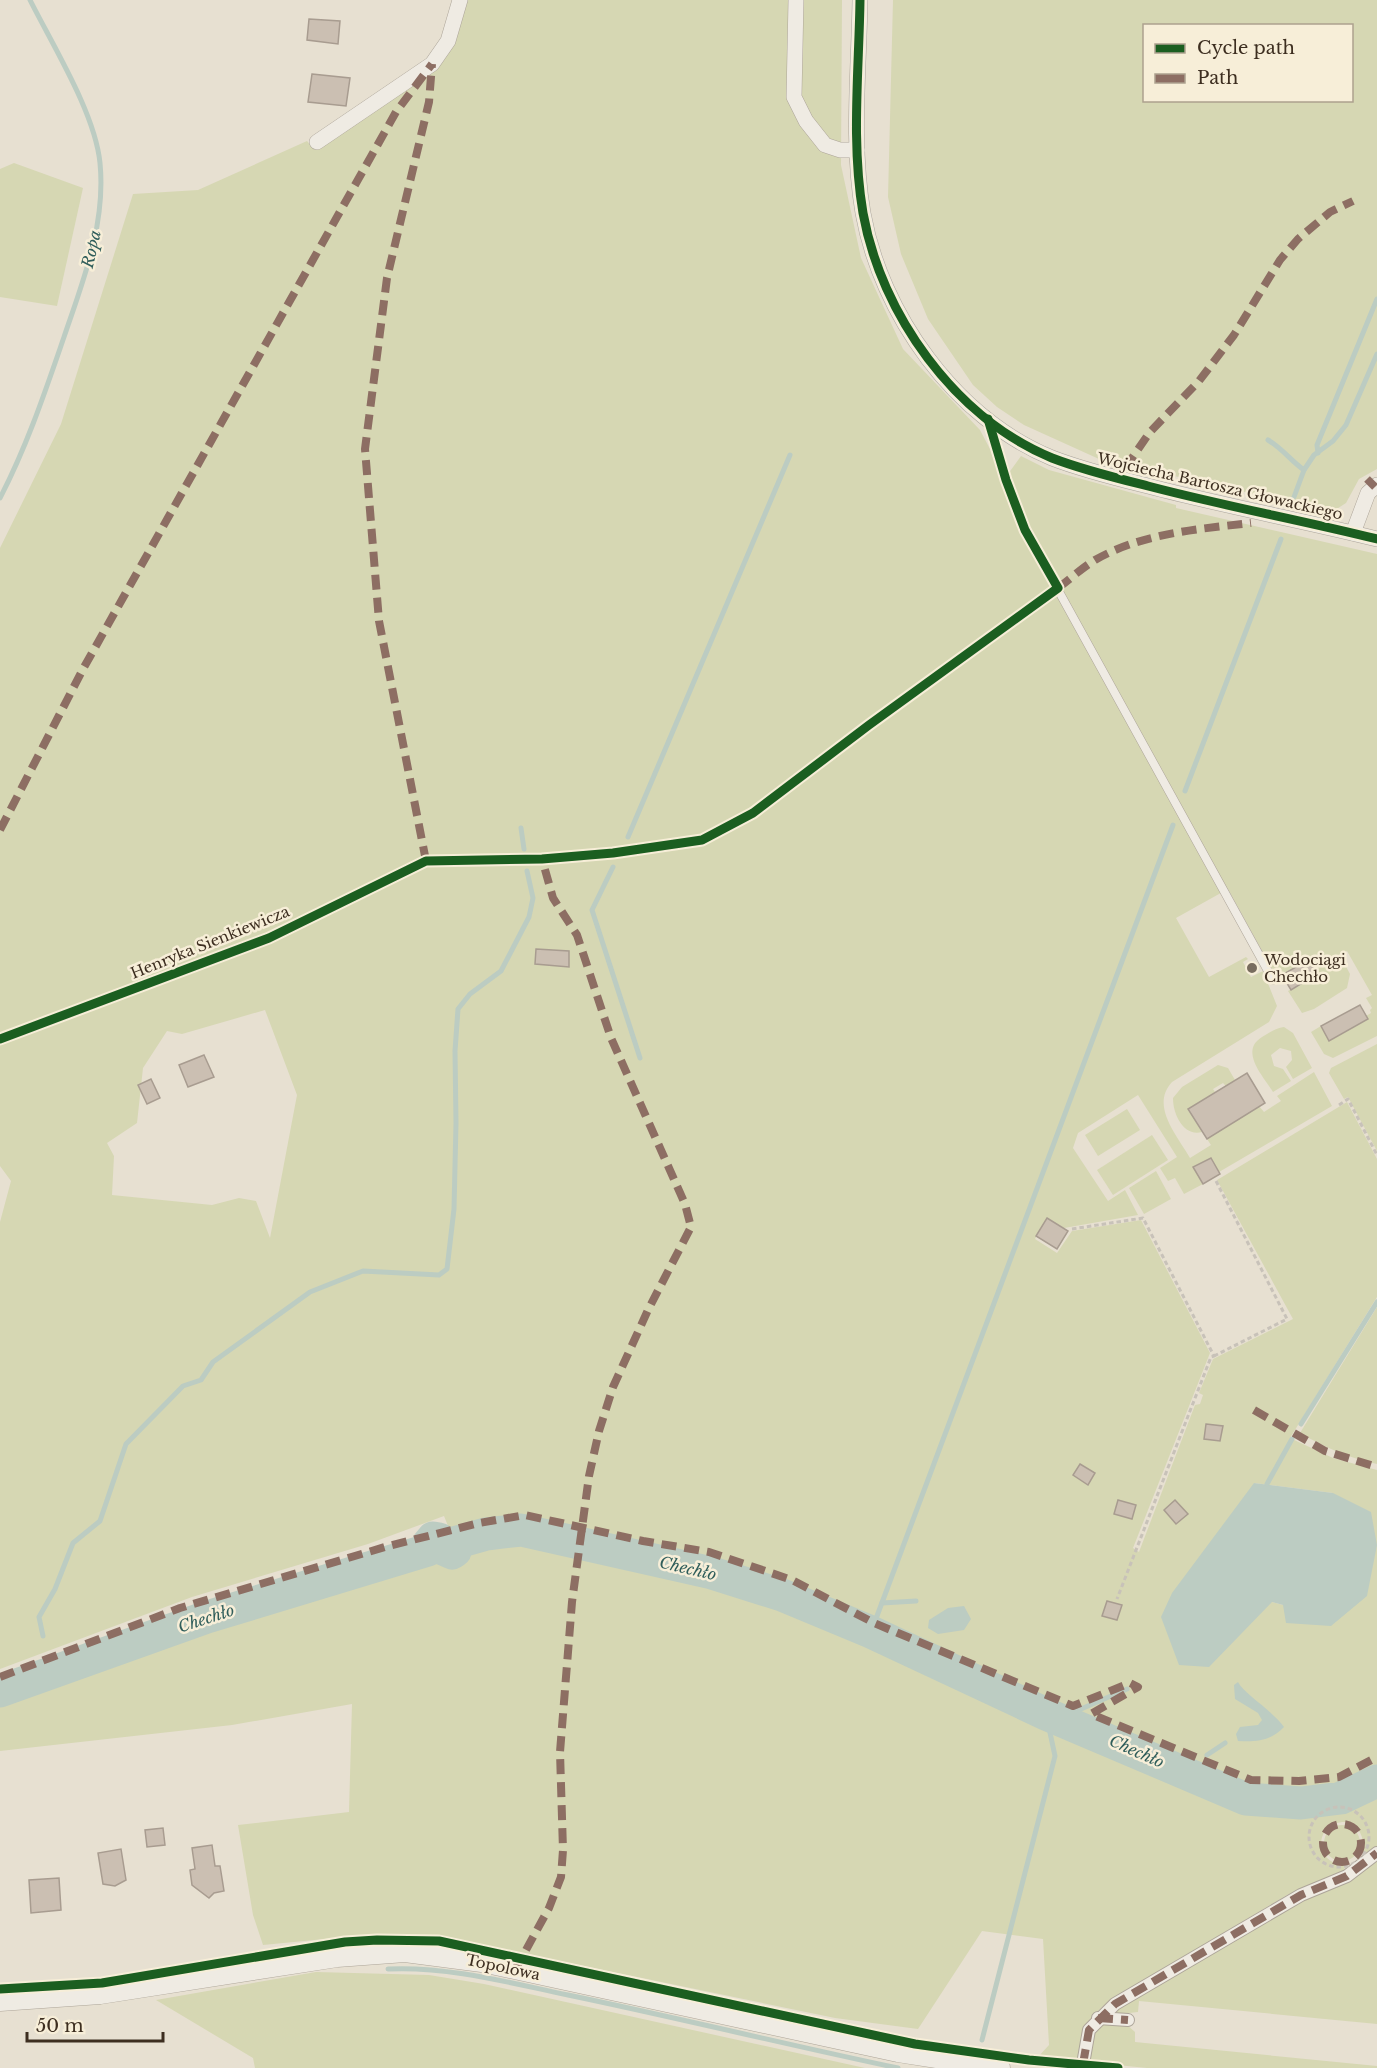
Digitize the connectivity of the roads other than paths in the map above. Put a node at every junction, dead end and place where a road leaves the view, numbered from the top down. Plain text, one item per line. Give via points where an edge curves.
1 (460, 0) edge
2 (796, 0) edge
3 (860, 0) edge
4 (317, 142) dead end
5 (857, 150) junction
6 (988, 419) junction
7 (1377, 485) edge
8 (1353, 533) junction
9 (1377, 539) edge
10 (1058, 588) junction
11 (1273, 980) dead end
12 (0, 1039) edge
13 (1371, 1854) edge
14 (0, 2001) edge
15 (1098, 2018) junction
16 (1128, 2020) dead end
17 (1083, 2064) dead end
18 (1000, 2068) edge

1 - 4 street via 448,40 432,64
2 - 5 street via 794,97 825,145
3 - 5 street, Wojciecha Bartosza Głowackiego
5 - 6 street, Wojciecha Bartosza Głowackiego via 863,212 886,290 929,360
6 - 8 street, Wojciecha Bartosza Głowackiego via 1019,441 1096,472
6 - 10 lane via 1025,530
7 - 8 street via 1368,493
8 - 9 street, Wojciecha Bartosza Głowackiego
10 - 11 lane
10 - 12 lane, Henryka Sienkiewicza via 753,813 702,840 542,859 426,861 269,938
13 - 15 street via 1347,1876 1301,1895 1141,1988
14 - 18 street, Topolowa via 100,1994 337,1957 405,1952 482,1962 898,2052
15 - 16 street
15 - 17 street via 1089,2030

